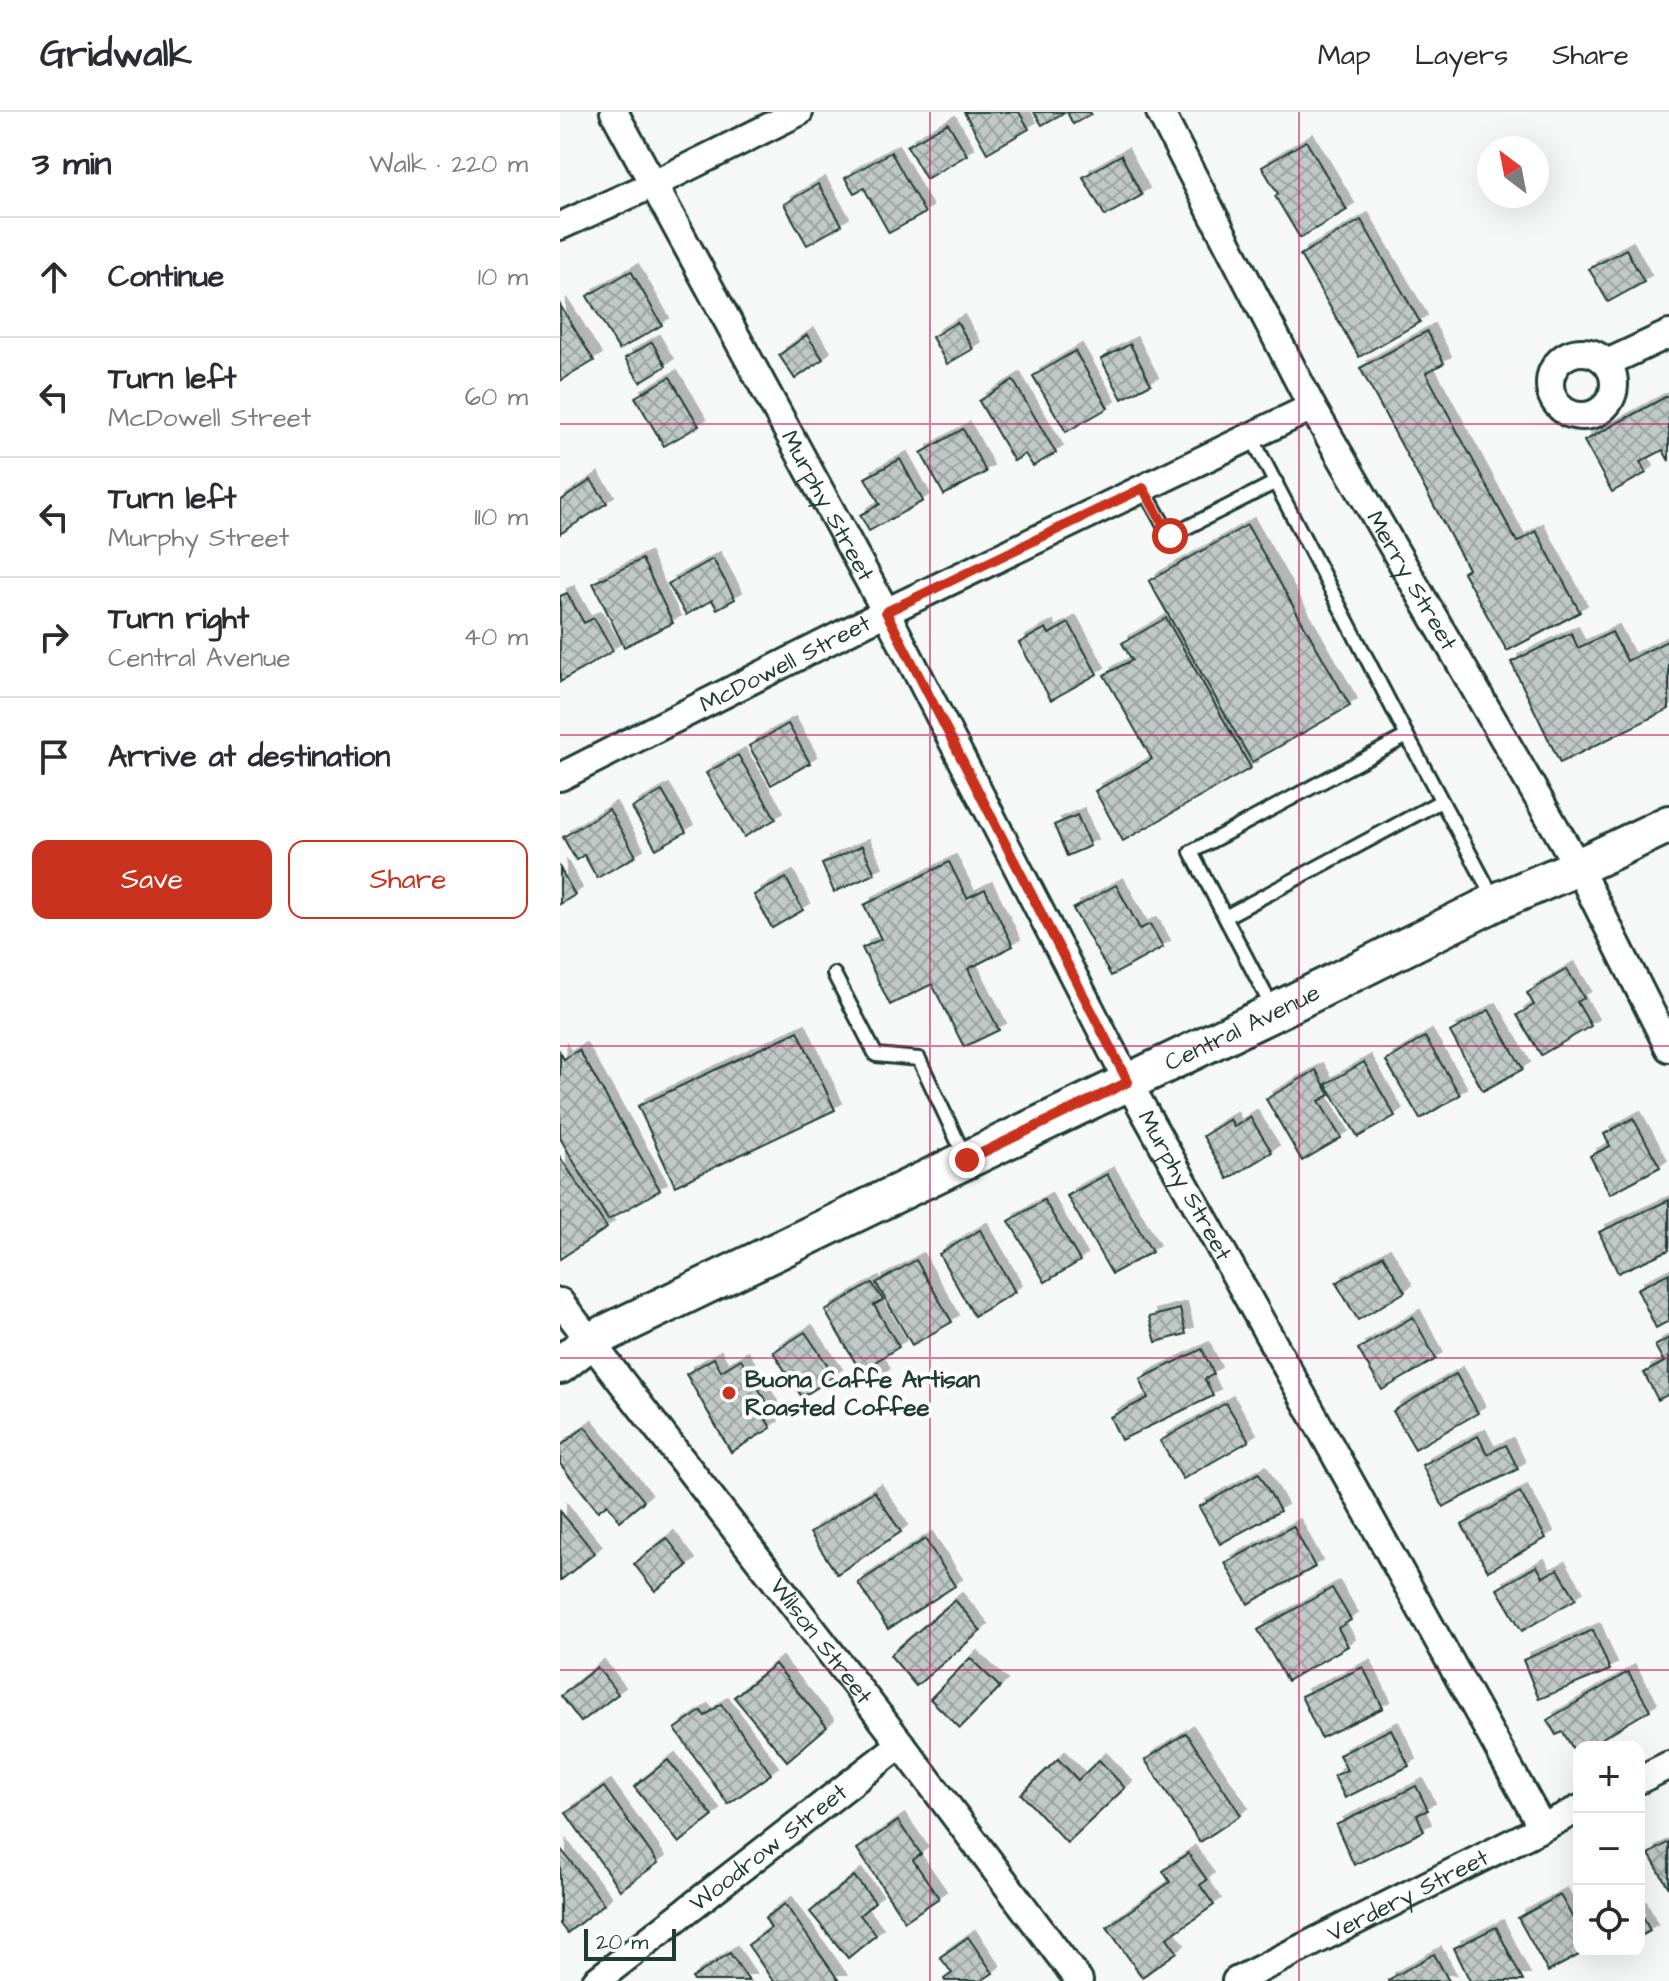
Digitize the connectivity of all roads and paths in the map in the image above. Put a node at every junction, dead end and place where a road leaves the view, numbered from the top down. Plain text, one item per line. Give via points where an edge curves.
1 (614, 112) edge
2 (799, 112) edge
3 (1160, 112) edge
4 (654, 184) junction
5 (560, 226) edge
6 (1669, 334) edge
7 (1607, 363) dead end
8 (1312, 407) junction
9 (1251, 436) junction
10 (1276, 482) junction
11 (1143, 488) junction
12 (886, 612) junction
13 (1407, 736) junction
14 (560, 777) edge
15 (1441, 801) junction
16 (1669, 824) edge
17 (1578, 867) junction
18 (1496, 902) junction
19 (1225, 917) junction
20 (834, 974) dead end
21 (1274, 1012) junction
22 (1669, 1048) edge
23 (1128, 1082) junction
24 (967, 1160) junction
25 (560, 1302) edge
26 (590, 1341) junction
27 (560, 1365) edge
28 (901, 1744) junction
29 (1669, 1765) edge
30 (1645, 1777) edge
31 (1573, 1812) edge
32 (1542, 1827) junction
33 (596, 1981) edge
34 (1079, 1981) edge
35 (1236, 1981) edge

1 - 4 street, Murphy Street
2 - 4 street
3 - 8 street, Merry Street
4 - 5 street
4 - 12 street, Murphy Street
6 - 7 street
8 - 9 street, McDowell Street
8 - 17 street, Merry Street
9 - 10 lane
9 - 11 street, McDowell Street
10 - 11 lane via 1170,536
10 - 13 lane
11 - 12 street, McDowell Street
12 - 14 street, McDowell Street
12 - 23 street, Murphy Street
13 - 15 lane
13 - 19 lane via 1191,852
15 - 18 lane
15 - 19 lane
16 - 17 main road, Central Avenue
17 - 18 main road, Central Avenue
17 - 22 street, Merry Street
18 - 21 main road, Central Avenue
19 - 21 lane
20 - 24 lane via 876,1055 919,1059
21 - 23 main road, Central Avenue
23 - 24 main road, Central Avenue
23 - 32 street, Murphy Street
24 - 26 main road, Central Avenue
25 - 26 street, Wilson Street
26 - 27 main road, Central Avenue
26 - 28 street, Wilson Street
28 - 33 street, Woodrow Street
28 - 34 street, Wilson Street
29 - 30 street
31 - 32 street, Verdery Street
32 - 35 street, Verdery Street

